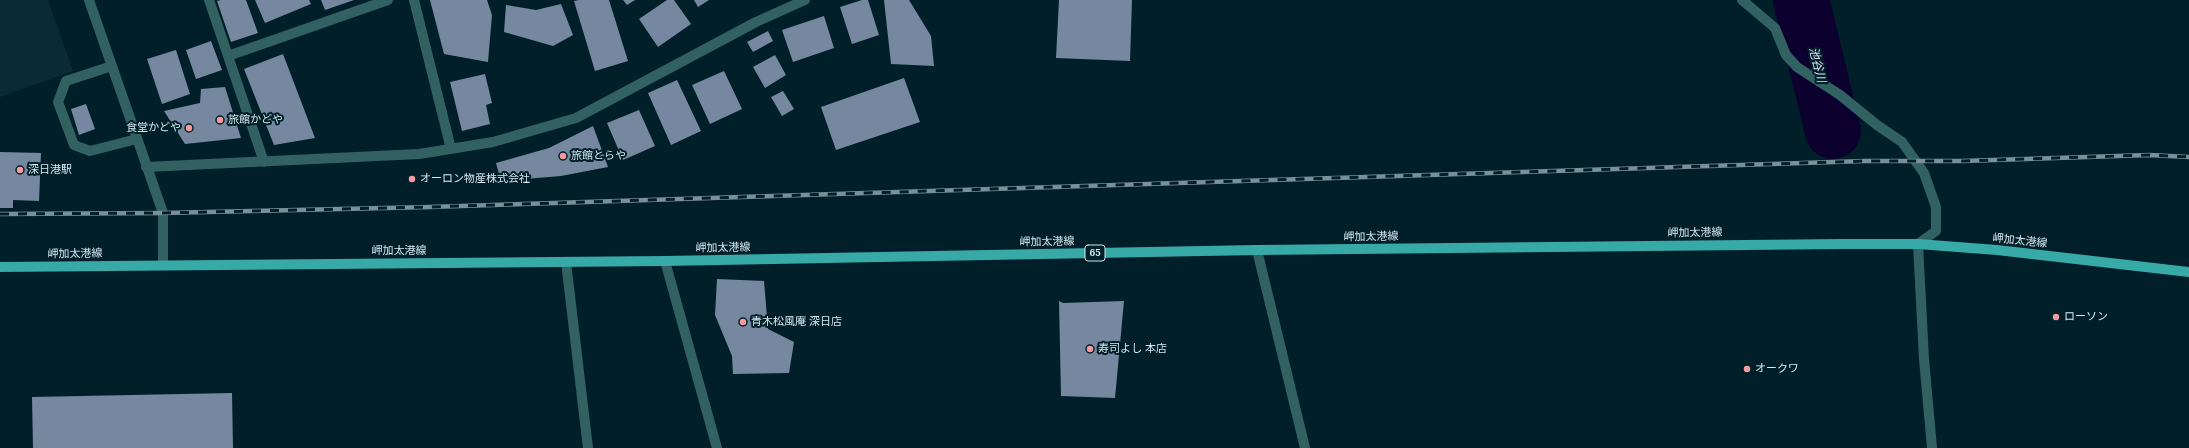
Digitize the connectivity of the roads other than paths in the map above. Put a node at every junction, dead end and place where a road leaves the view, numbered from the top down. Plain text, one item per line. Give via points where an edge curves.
1 (89, 0) edge
2 (209, 0) edge
3 (388, 0) edge
4 (414, 0) edge
5 (805, 0) edge
6 (1742, 0) edge
7 (228, 56) junction
8 (112, 66) junction
9 (137, 139) junction
10 (451, 149) junction
11 (264, 162) junction
12 (146, 167) junction
13 (1918, 244) junction
14 (1257, 250) junction
15 (665, 261) junction
16 (566, 262) junction
17 (163, 265) junction
18 (0, 267) edge
19 (2189, 272) edge
20 (588, 448) edge
21 (717, 448) edge
22 (1305, 448) edge
23 (1932, 448) edge

1 - 8 street
2 - 7 street
3 - 7 street
4 - 10 street
5 - 10 street via 756,22 576,118 492,142
6 - 13 street via 1775,28 1786,55 1797,67 1902,142 1924,173 1936,206 1936,232
7 - 11 street
8 - 9 street
8 - 9 street via 66,81 58,102 74,145 90,151
9 - 12 street
10 - 11 street via 419,154
11 - 12 street
12 - 17 street via 163,213
13 - 14 main road, 岬加太港線 / 65
13 - 19 main road, 岬加太港線 / 65 via 1997,250
13 - 23 street
14 - 15 main road, 岬加太港線 / 65
14 - 22 street
15 - 16 main road, 岬加太港線 / 65
15 - 21 street
16 - 17 main road, 岬加太港線 / 65
16 - 20 street
17 - 18 main road, 岬加太港線 / 65

